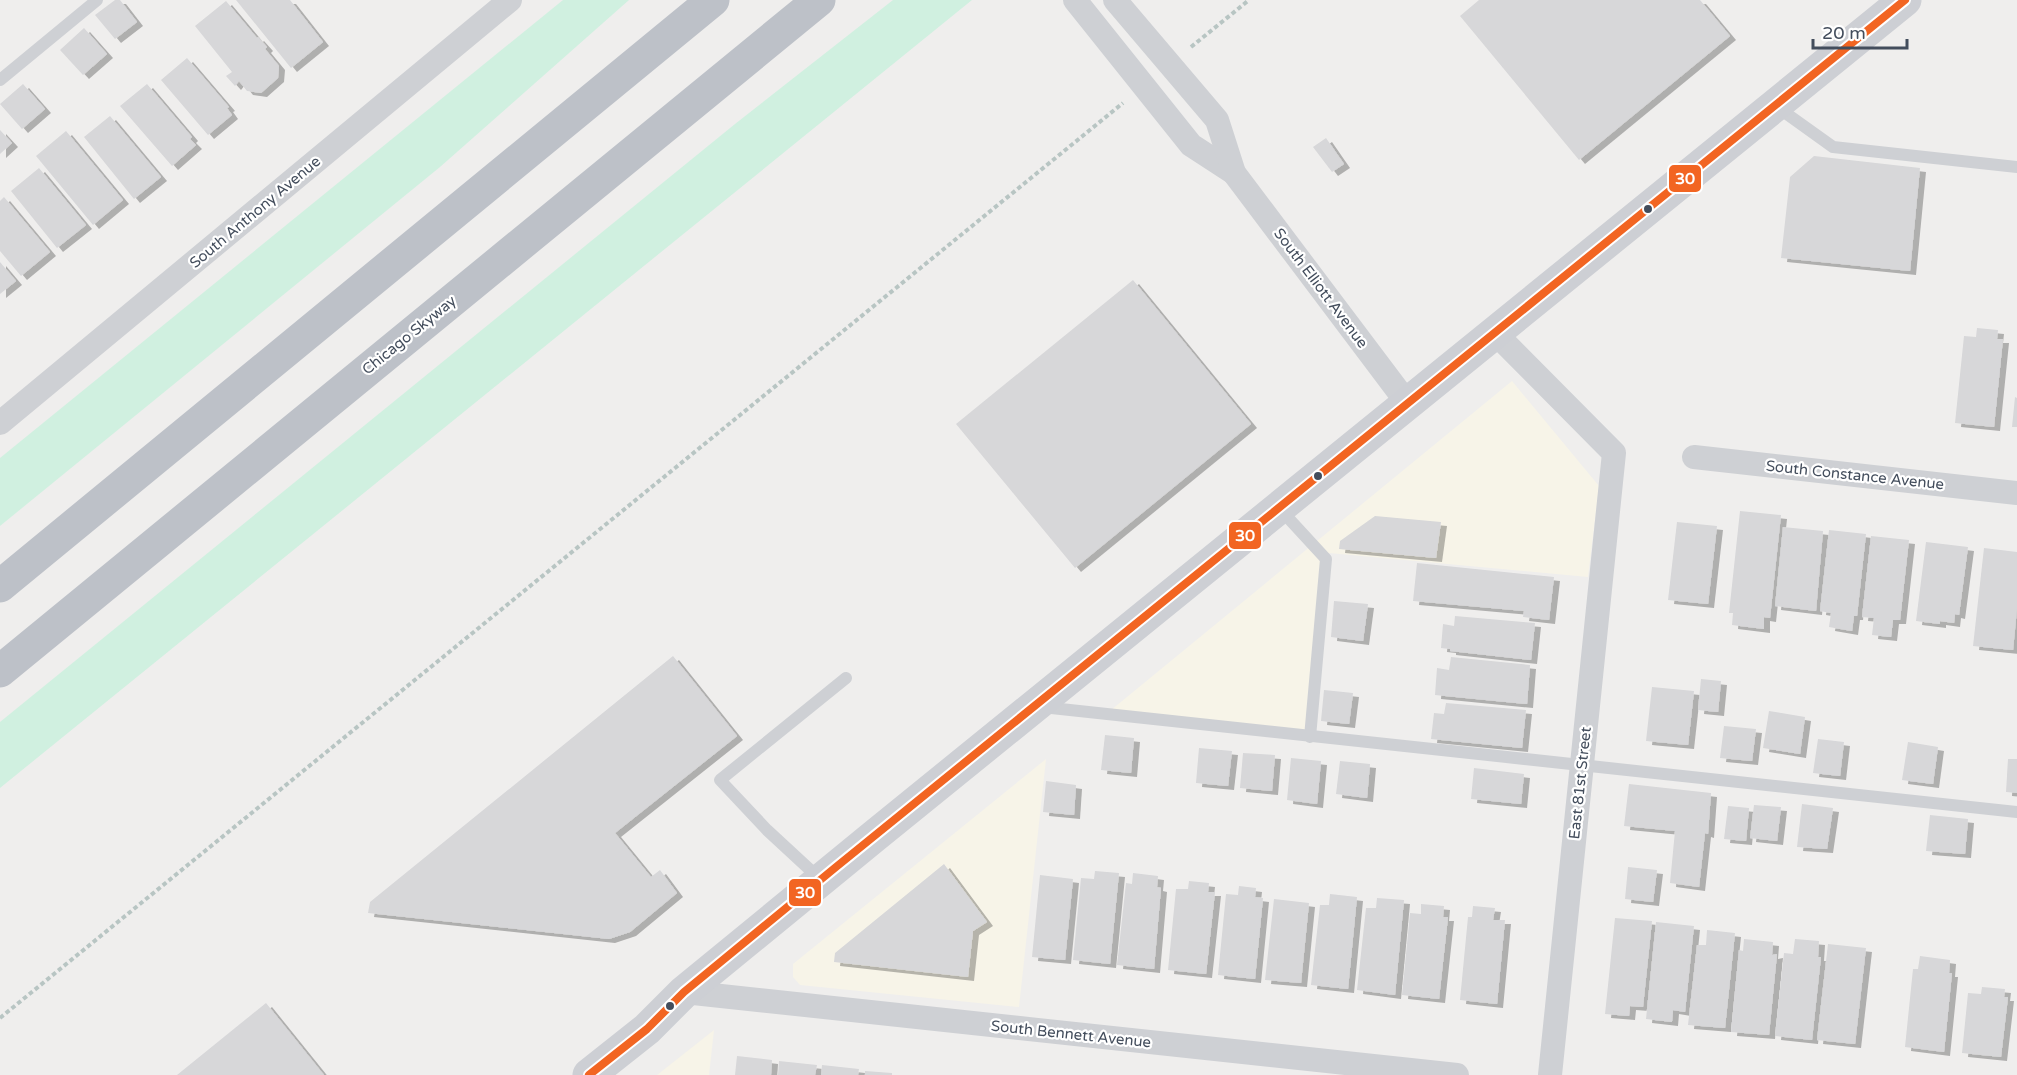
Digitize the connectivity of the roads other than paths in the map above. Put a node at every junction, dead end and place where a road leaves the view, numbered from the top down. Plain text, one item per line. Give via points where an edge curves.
1 (97, 0) edge
2 (510, 0) edge
3 (713, 0) edge
4 (819, 0) edge
5 (1075, 0) edge
6 (1115, 0) edge
7 (1905, 0) edge
8 (0, 80) edge
9 (1775, 105) junction
10 (2017, 167) edge
11 (1234, 173) junction
12 (1495, 333) junction
13 (1408, 404) junction
14 (0, 423) edge
15 (1694, 458) dead end
16 (2017, 493) edge
17 (1279, 508) junction
18 (0, 586) edge
19 (0, 672) edge
20 (846, 678) dead end
21 (1032, 706) junction
22 (1310, 736) junction
23 (1582, 766) junction
24 (2017, 812) edge
25 (821, 880) junction
26 (684, 992) junction
27 (590, 1075) edge
28 (1457, 1075) edge
29 (1550, 1075) edge

1 - 8 lane
2 - 14 street, South Anthony Avenue
3 - 18 highway
4 - 19 highway, Chicago Skyway
5 - 11 street, South Elliott Avenue via 1191,145
6 - 11 street, South Elliott Avenue via 1217,120
7 - 9 main road
9 - 10 lane via 1833,147
9 - 12 main road
11 - 13 street, South Elliott Avenue
12 - 13 main road
12 - 23 street, East 81st Street via 1614,453
13 - 17 main road
15 - 16 street, South Constance Avenue
17 - 21 main road
17 - 22 lane via 1326,559
20 - 25 lane via 720,780
21 - 22 lane
21 - 25 main road
22 - 23 lane
23 - 24 lane
23 - 29 street, East 81st Street
25 - 26 main road
26 - 27 main road via 647,1029
26 - 28 street, South Bennett Avenue

